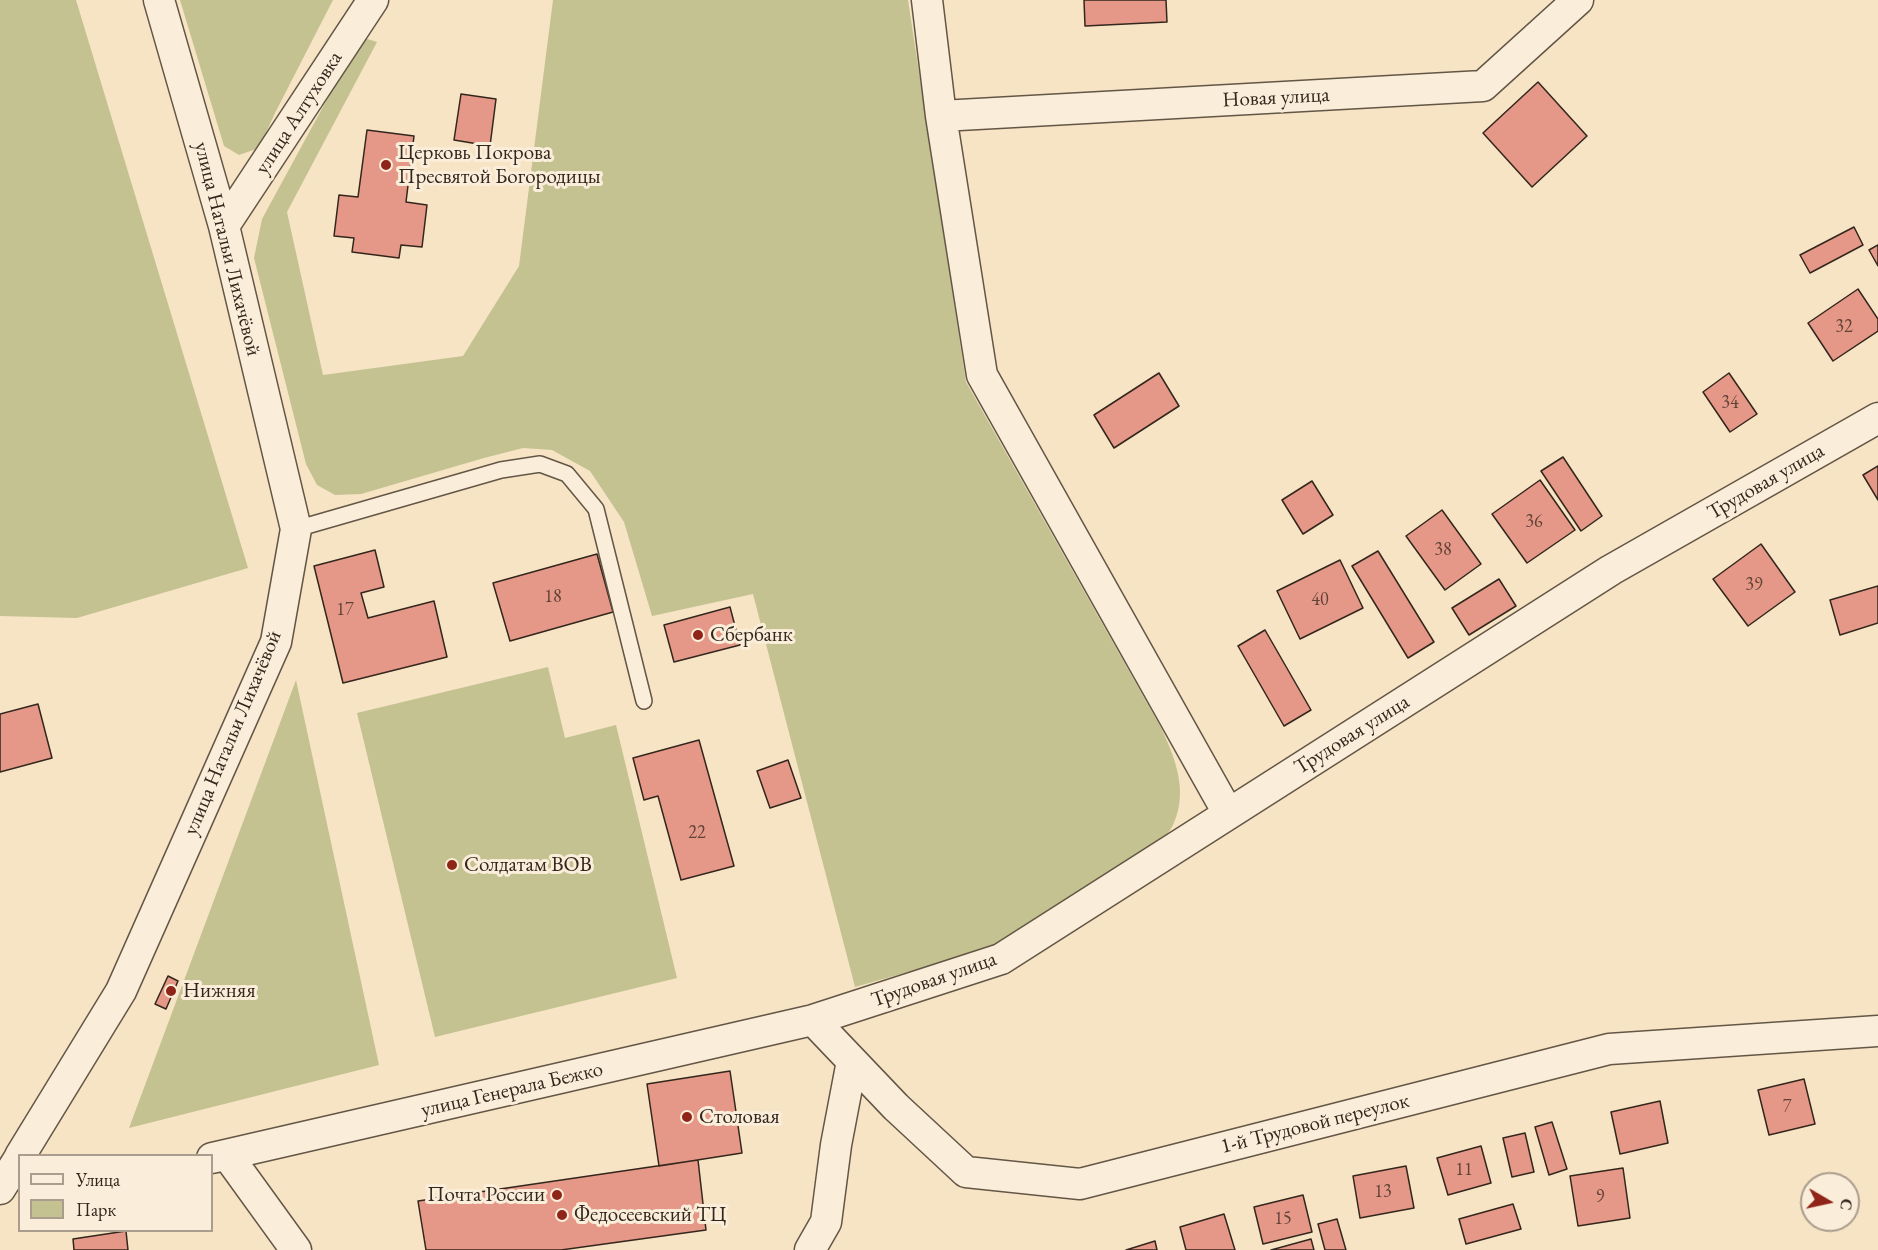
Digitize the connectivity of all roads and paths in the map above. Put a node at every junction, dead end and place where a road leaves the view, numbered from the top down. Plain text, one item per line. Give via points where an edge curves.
1 (159, 0) edge
2 (373, 0) edge
3 (927, 0) edge
4 (1578, 0) edge
5 (941, 116) junction
6 (224, 226) junction
7 (1878, 418) edge
8 (296, 529) junction
9 (644, 701) dead end
10 (1228, 813) junction
11 (813, 1020) junction
12 (1878, 1031) edge
13 (852, 1061) junction
14 (21, 1154) edge
15 (220, 1157) edge
16 (18, 1159) edge
17 (18, 1187) edge
18 (0, 1189) edge
19 (296, 1250) edge
20 (810, 1250) edge

1 - 6 street, улица Натальи Лихачёвой
2 - 6 street, улица Алтуховка
3 - 5 street
4 - 5 street, Новая улица via 1483,86
5 - 10 street via 982,375
6 - 8 street, улица Натальи Лихачёвой
7 - 10 street, Трудовая улица via 1611,570
8 - 9 lane via 501,470 540,464 567,474 596,509
8 - 14 street, улица Натальи Лихачёвой via 276,642 121,991
10 - 11 street, Трудовая улица via 1001,959
11 - 13 street, 1-й Трудовой переулок
11 - 15 street, улица Генерала Бежко
12 - 13 street, 1-й Трудовой переулок via 1609,1049 1080,1184 966,1172
13 - 20 street via 826,1221
15 - 19 street
16 - 18 street, улица Натальи Лихачёвой
17 - 18 street

